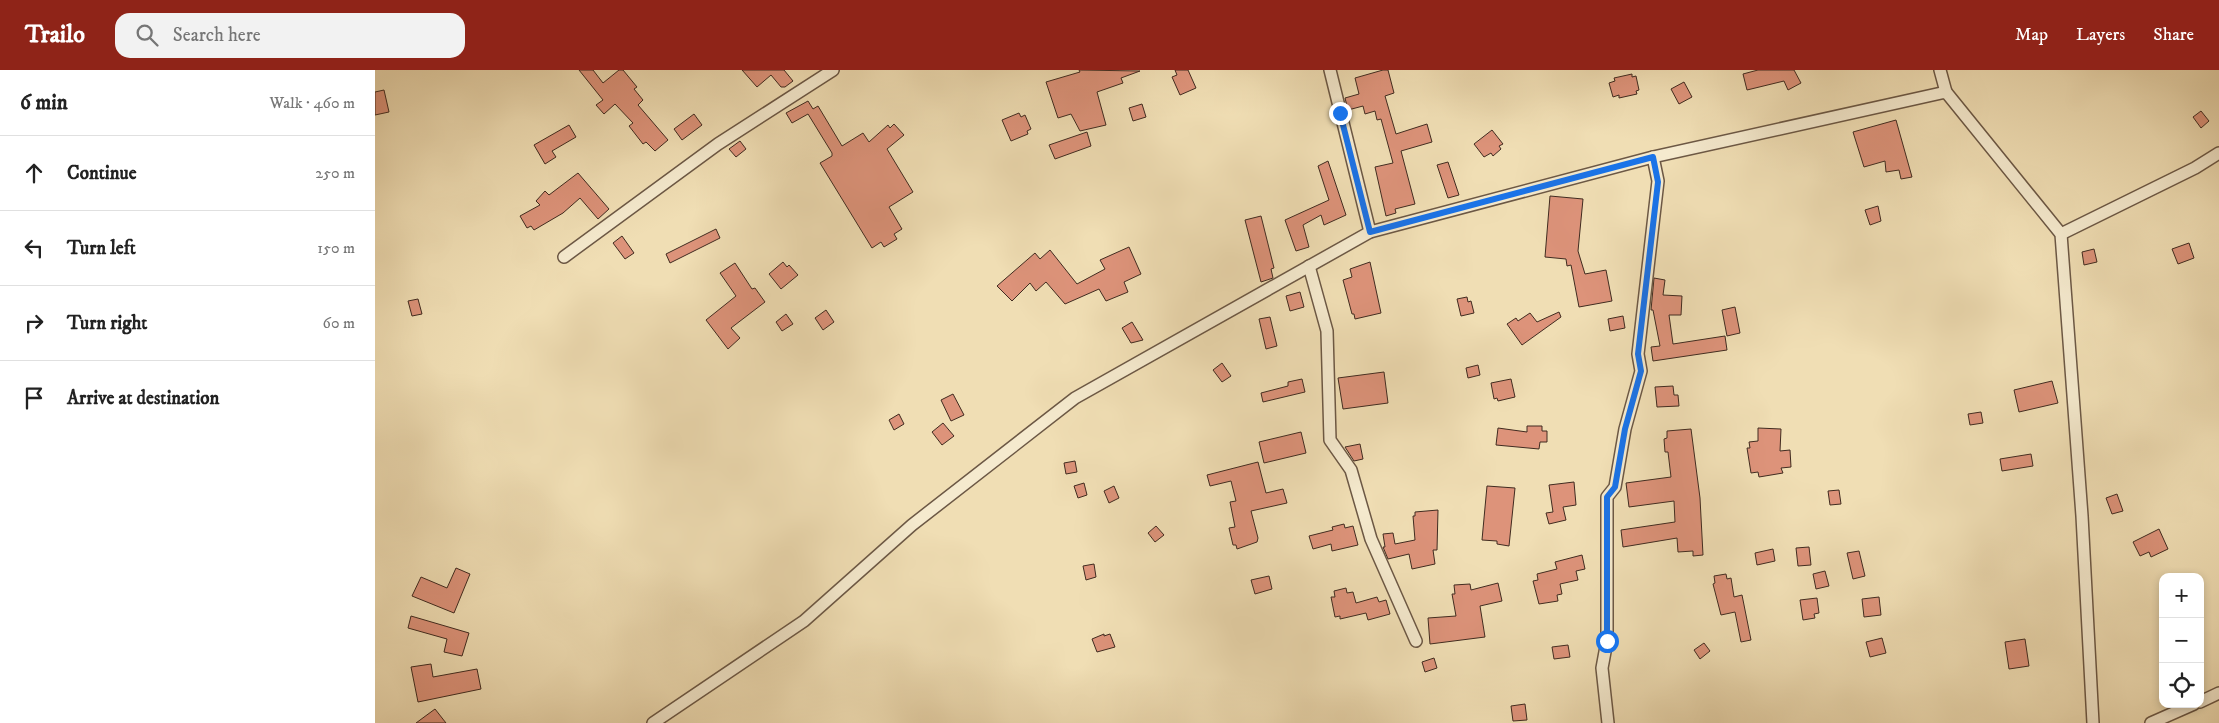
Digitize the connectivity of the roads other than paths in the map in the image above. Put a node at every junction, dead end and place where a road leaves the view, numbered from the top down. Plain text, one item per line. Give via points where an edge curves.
1 (833, 70) edge
2 (1329, 70) edge
3 (1940, 70) edge
4 (1946, 92) junction
5 (2219, 153) edge
6 (1653, 157) junction
7 (1370, 232) junction
8 (2061, 234) junction
9 (564, 257) dead end
10 (1309, 266) junction
11 (1416, 641) dead end
12 (2219, 694) edge
13 (2204, 700) edge
14 (2185, 708) edge
15 (653, 723) edge
16 (1608, 723) edge
17 (2093, 723) edge
18 (2151, 723) edge

1 - 9 street via 718,144
2 - 7 street
3 - 4 street
4 - 6 street
4 - 8 street
5 - 8 street
6 - 7 street
6 - 16 street via 1658,182 1638,354 1641,371 1625,429 1615,487 1607,497 1607,641 1602,668
7 - 10 street
8 - 17 street via 2082,516
10 - 11 street via 1327,331 1330,440 1351,470 1371,539
10 - 15 street via 1075,398 911,525 804,621
12 - 13 street
14 - 18 street

